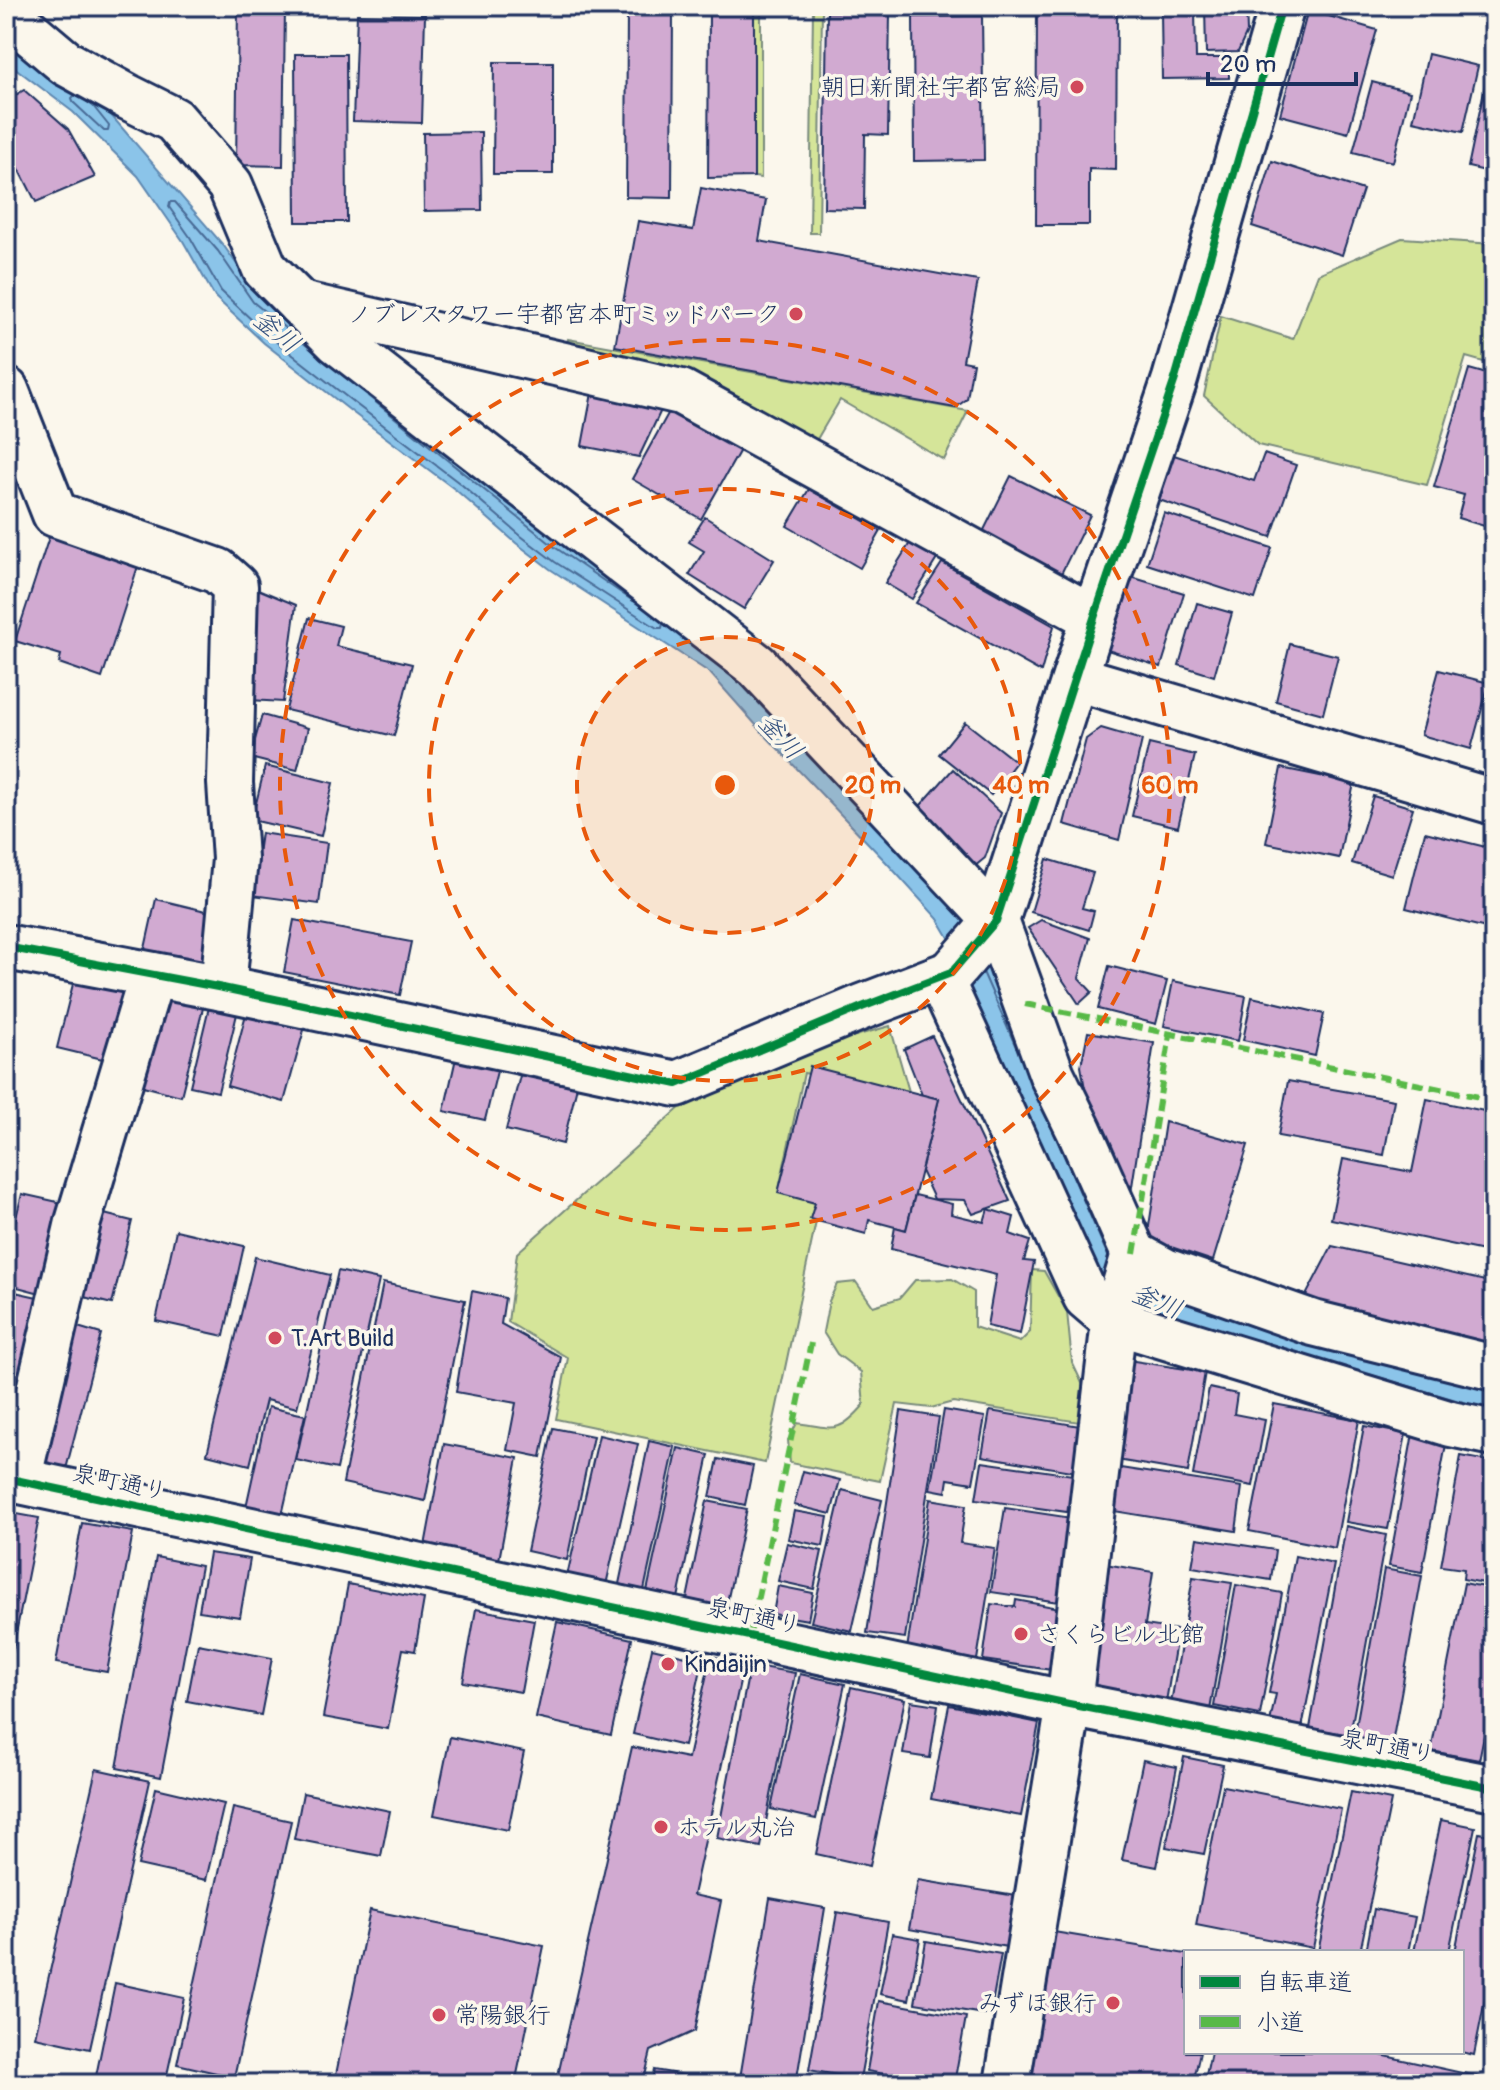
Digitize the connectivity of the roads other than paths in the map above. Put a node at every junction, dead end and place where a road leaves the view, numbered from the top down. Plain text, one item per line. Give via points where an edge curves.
1 (6, 6) edge
2 (1282, 6) edge
3 (298, 303) junction
4 (6, 390) edge
5 (1094, 618) junction
6 (1076, 678) junction
7 (1494, 802) edge
8 (996, 921) junction
9 (6, 947) edge
10 (152, 975) junction
11 (940, 978) junction
12 (223, 988) junction
13 (1134, 1254) junction
14 (1114, 1321) junction
15 (1494, 1368) edge
16 (1494, 1433) edge
17 (12, 1480) edge
18 (1069, 1704) junction
19 (1494, 1788) edge
20 (1007, 2084) edge

1 - 3 street via 66,63 174,120 230,185 265,269
2 - 5 street via 1175,379
3 - 5 street via 681,392
3 - 8 street via 337,341 757,666
4 - 12 street via 55,514 218,571 235,586 230,783 235,859
5 - 6 street
6 - 7 street
6 - 8 street
8 - 11 street via 951,973
8 - 13 street via 1052,1075
9 - 10 street
10 - 12 street
10 - 17 street via 78,1222
11 - 12 street via 677,1084
11 - 14 street via 1086,1297
13 - 14 street
13 - 15 street via 1188,1280 1313,1323
14 - 16 street
14 - 18 street
17 - 18 street, 泉町通り
18 - 19 street, 泉町通り
18 - 20 street

